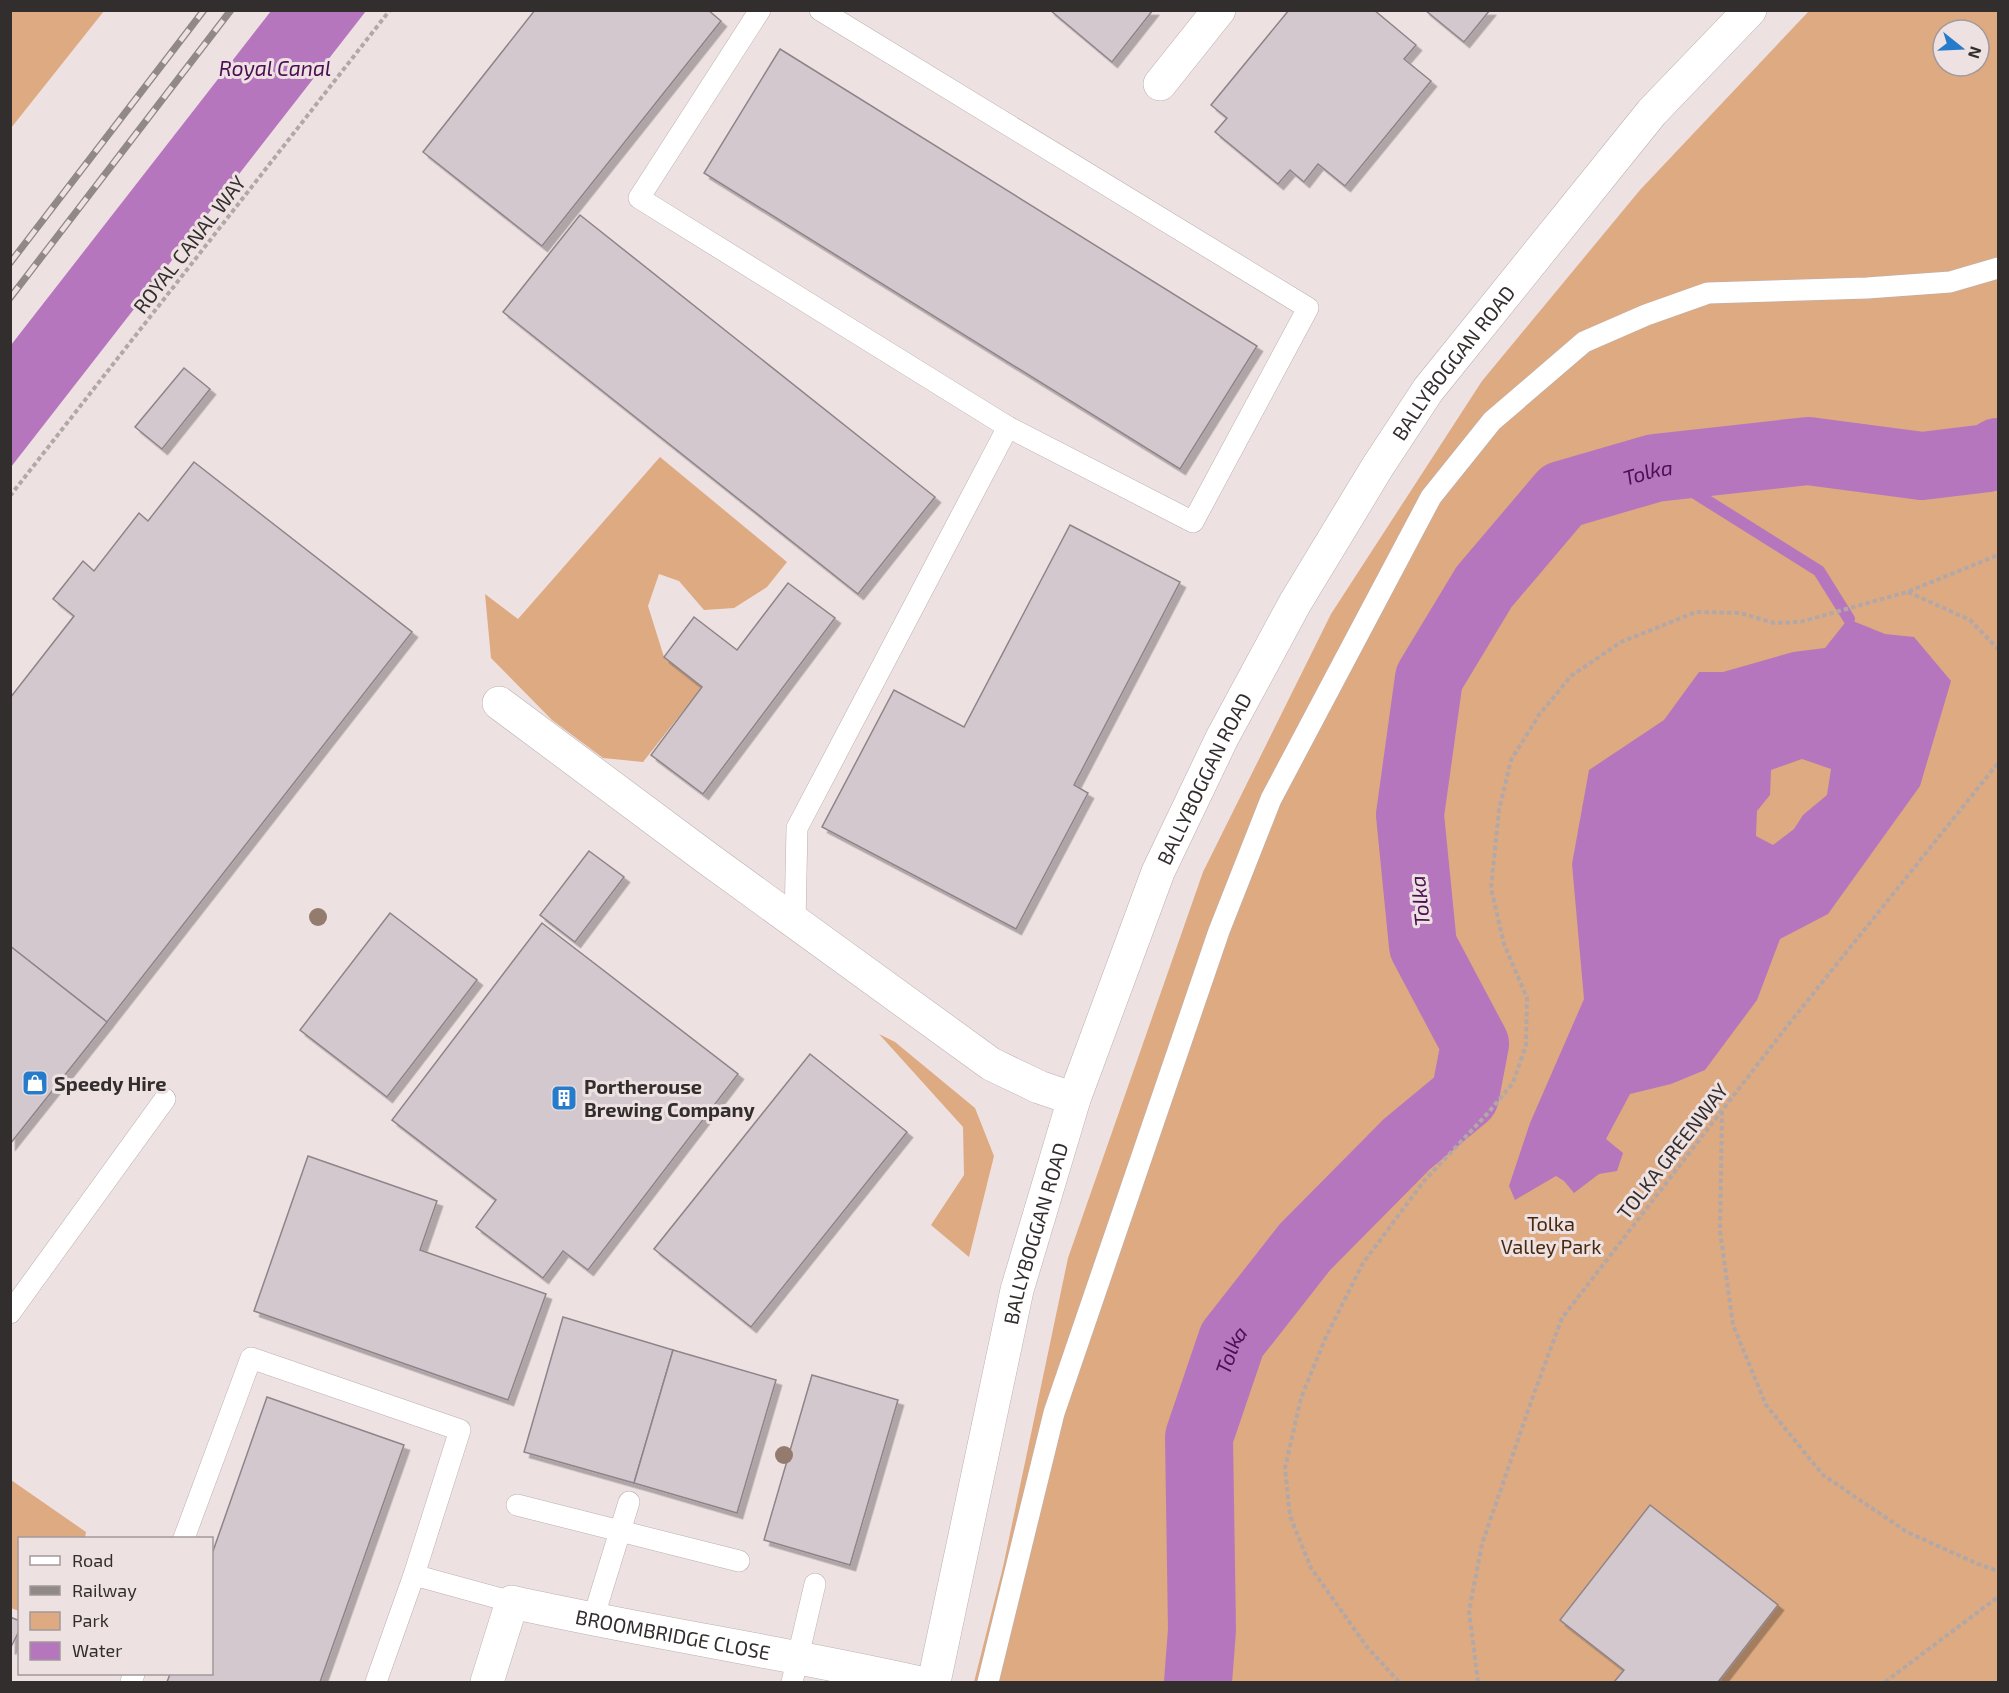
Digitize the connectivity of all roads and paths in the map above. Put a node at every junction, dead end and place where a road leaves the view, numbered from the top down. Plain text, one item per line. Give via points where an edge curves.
1 (390, 10) edge
2 (760, 10) edge
3 (820, 10) edge
4 (1219, 10) edge
5 (1750, 10) edge
6 (1160, 84) dead end
7 (1998, 268) edge
8 (1008, 427) junction
9 (10, 496) edge
10 (1998, 555) edge
11 (1907, 592) junction
12 (1998, 649) edge
13 (500, 703) dead end
14 (1998, 763) edge
15 (795, 922) junction
16 (165, 1099) dead end
17 (1074, 1099) junction
18 (1722, 1111) junction
19 (10, 1313) edge
20 (629, 1502) dead end
21 (517, 1505) dead end
22 (620, 1532) junction
23 (185, 1537) edge
24 (739, 1561) dead end
25 (1998, 1570) edge
26 (414, 1575) junction
27 (815, 1584) dead end
28 (1998, 1597) edge
29 (512, 1602) junction
30 (593, 1619) junction
31 (795, 1670) edge
32 (376, 1683) edge
33 (487, 1683) edge
34 (916, 1683) edge
35 (933, 1683) edge
36 (988, 1683) edge
37 (1399, 1683) edge
38 (1478, 1683) edge
39 (1885, 1683) edge

1 - 9 path, ROYAL CANAL WAY
2 - 8 lane via 639,198
3 - 8 lane via 1308,308 1193,522
4 - 6 street
5 - 17 street, BALLYBOGGAN ROAD via 1652,112 1428,390 1378,466 1295,603 1202,779 1158,872
7 - 36 lane via 1950,282 1708,293 1646,315 1584,342 1492,421 1431,497 1271,799 1219,931 1054,1413
8 - 15 lane via 797,828
10 - 11 path
11 - 12 path via 1970,620
11 - 37 path via 1800,622 1773,623 1740,613 1696,612 1622,642 1571,676 1539,715 1512,760 1499,810 1491,888 1504,944 1527,998 1526,1045 1513,1083 1424,1181 1363,1263 1301,1398 1286,1468 1290,1516 1311,1568 1367,1647
13 - 15 street
14 - 18 path, TOLKA GREENWAY
15 - 17 street via 991,1064
16 - 19 lane
17 - 35 street, BALLYBOGGAN ROAD via 1017,1290
18 - 25 path via 1720,1231 1733,1325 1766,1405 1823,1475 1907,1532
18 - 38 path, TOLKA GREENWAY via 1562,1317 1482,1544 1469,1611
20 - 22 lane
21 - 22 lane
22 - 24 lane
22 - 30 lane
23 - 26 lane via 251,1358 459,1430
26 - 29 lane
26 - 32 lane
27 - 31 lane
28 - 39 path
29 - 30 street, BROOMBRIDGE CLOSE
29 - 33 street
30 - 31 street, BROOMBRIDGE CLOSE
31 - 34 street, BROOMBRIDGE CLOSE

